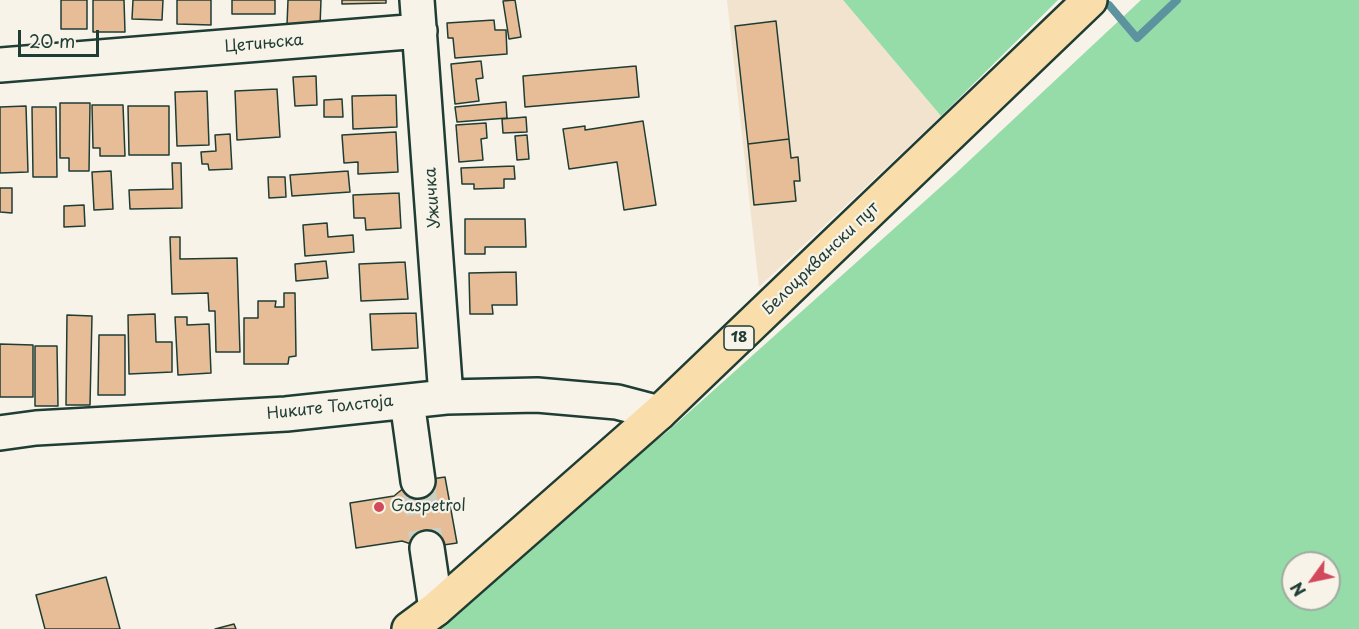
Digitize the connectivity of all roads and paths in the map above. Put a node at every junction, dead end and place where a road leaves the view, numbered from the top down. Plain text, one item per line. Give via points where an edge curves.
1 (1090, 0) edge
2 (419, 15) edge
3 (0, 65) edge
4 (446, 397) junction
5 (406, 401) junction
6 (659, 413) junction
7 (0, 433) edge
8 (418, 481) tunnel mouth
9 (427, 548) tunnel mouth
10 (436, 609) junction
11 (409, 629) edge

1 - 6 main road, Белоцрквански пут / 18
2 - 3 street, Цетињска
2 - 4 street, Ужичка
4 - 5 street, Никите Толстоја
4 - 6 street, Никите Толстоја via 537,395 617,402
5 - 7 street, Никите Толстоја via 286,414
5 - 8 street
6 - 10 main road, Белоцрквански пут / 18
9 - 10 street
10 - 11 main road, Белоцрквански пут / 18

